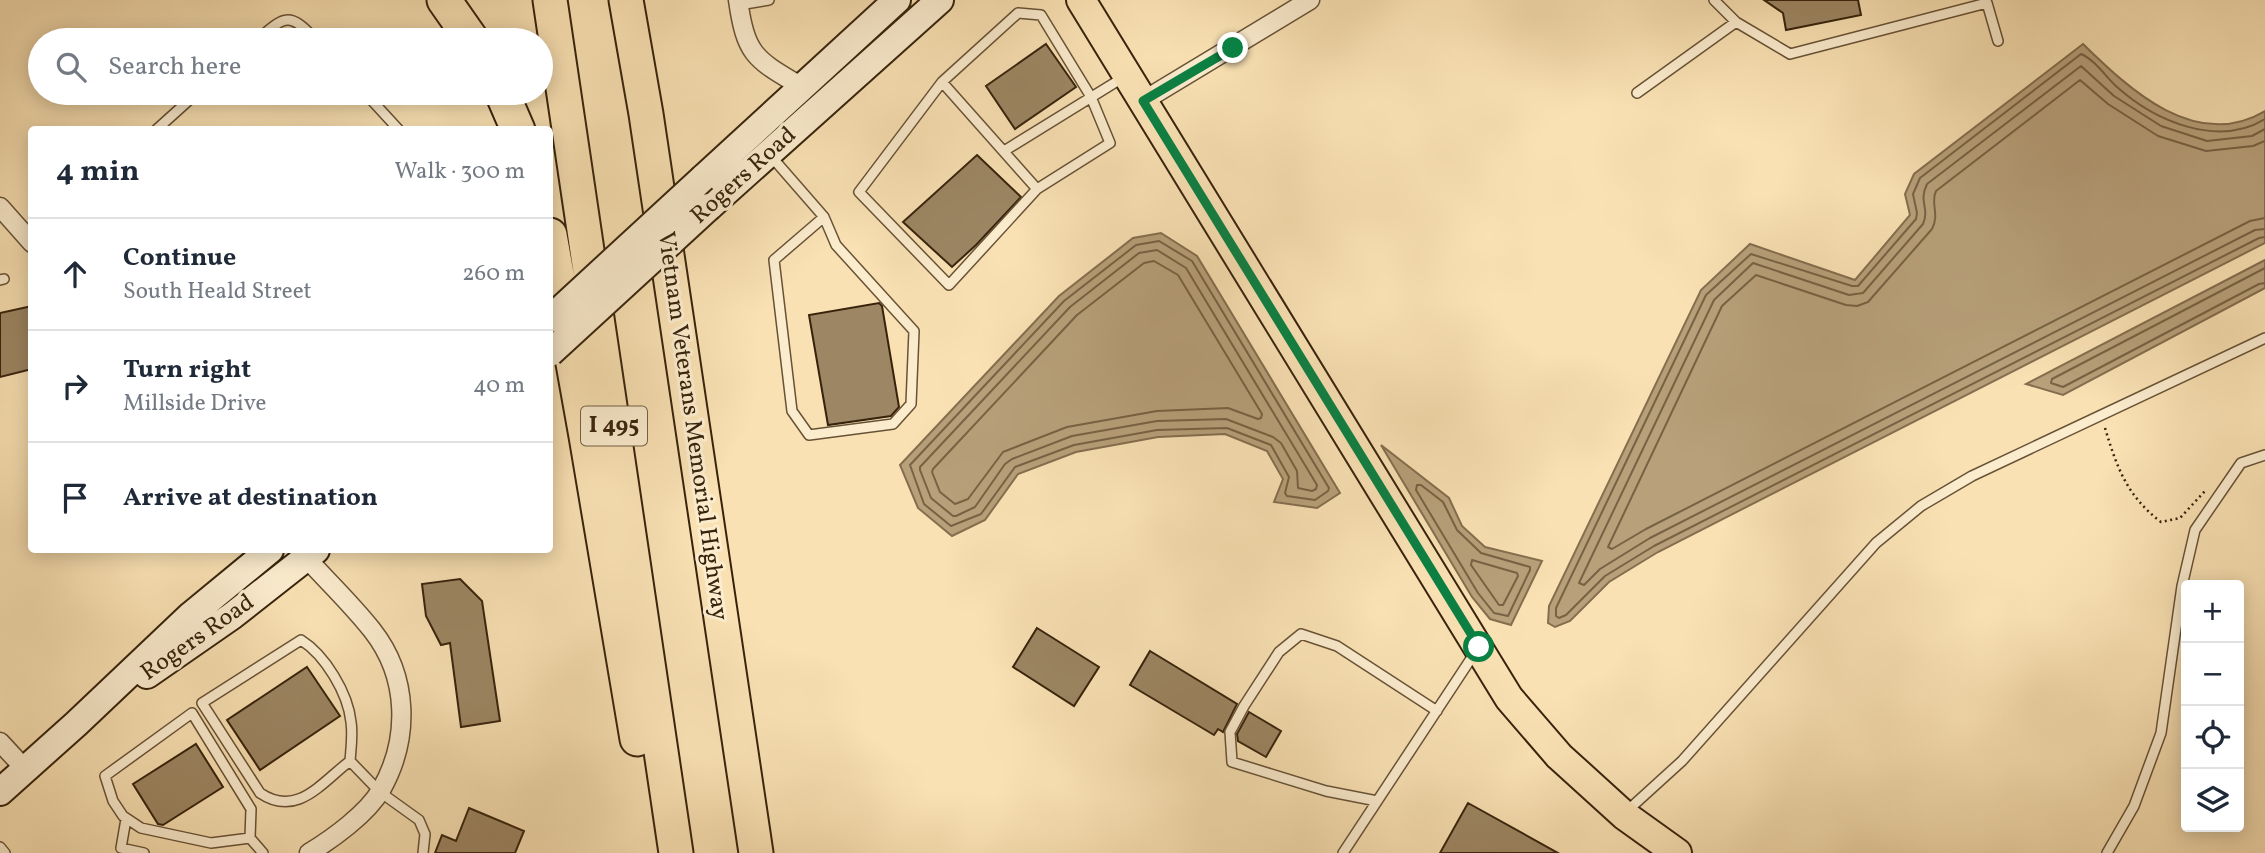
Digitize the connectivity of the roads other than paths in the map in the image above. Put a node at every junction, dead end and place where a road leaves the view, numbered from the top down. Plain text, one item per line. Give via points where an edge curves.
1 (444, 0) edge
2 (550, 0) edge
3 (626, 0) edge
4 (638, 0) edge
5 (769, 0) edge
6 (897, 0) edge
7 (940, 0) edge
8 (1081, 0) edge
9 (1310, 0) edge
10 (1714, 0) edge
11 (738, 3) edge
12 (1736, 22) junction
13 (272, 28) edge
14 (304, 28) edge
15 (464, 28) edge
16 (1998, 41) dead end
17 (1127, 75) junction
18 (942, 82) junction
19 (802, 87) junction
20 (1637, 93) dead end
21 (1091, 97) junction
22 (1143, 101) junction
23 (184, 105) edge
24 (376, 105) edge
25 (507, 105) edge
26 (646, 114) junction
27 (161, 126) edge
28 (394, 126) edge
29 (516, 126) edge
30 (1004, 151) junction
31 (769, 153) junction
32 (1037, 190) junction
33 (3, 216) edge
34 (824, 217) junction
35 (28, 238) edge
36 (553, 252) edge
37 (553, 315) edge
38 (2265, 338) edge
39 (553, 350) edge
40 (2265, 455) edge
41 (266, 553) edge
42 (306, 553) edge
43 (308, 553) edge
44 (1479, 647) junction
45 (1437, 711) junction
46 (76, 724) junction
47 (0, 742) edge
48 (350, 761) junction
49 (25, 769) junction
50 (0, 792) edge
51 (380, 792) junction
52 (1377, 801) junction
53 (1624, 815) junction
54 (126, 818) junction
55 (250, 838) junction
56 (0, 847) edge
57 (5, 853) edge
58 (144, 853) edge
59 (263, 853) edge
60 (309, 853) edge
61 (423, 853) edge
62 (657, 853) edge
63 (676, 853) edge
64 (756, 853) edge
65 (1343, 853) edge
66 (1677, 853) edge
67 (2107, 853) edge

1 - 15 highway
2 - 63 highway, I 495
3 - 26 highway, Vietnam Veterans Memorial Highway
4 - 26 highway
5 - 11 lane
6 - 19 street, Rogers Road
7 - 31 street, Rogers Road
8 - 17 main road
9 - 22 street
10 - 12 lane
11 - 19 street via 743,32 757,59
12 - 16 lane via 1790,54 1987,4
12 - 20 lane
13 - 14 lane via 289,19
17 - 21 lane
17 - 22 main road
18 - 21 lane via 1018,13 1041,15
18 - 30 lane
18 - 32 lane via 859,192 949,285
19 - 37 street, Rogers Road, bridge
21 - 30 lane
21 - 32 lane via 1110,143
22 - 44 main road
23 - 27 lane
24 - 28 lane
25 - 29 highway
26 - 64 highway, Vietnam Veterans Memorial Highway
30 - 32 lane
31 - 34 lane
31 - 39 street, Rogers Road, bridge
33 - 35 street
34 - 34 lane via 836,245 914,331 911,404 893,424 809,435 792,411 774,260
36 - 62 highway
38 - 53 lane via 1972,476 1921,506 1885,536 1682,761
40 - 67 lane via 2242,463 2195,530 2182,586 2161,733 2134,806
41 - 46 street, Rogers Road via 191,615
42 - 46 street, Rogers Road via 232,616
43 - 51 street via 373,631 393,666 402,724 399,748
44 - 45 lane
44 - 53 main road via 1509,698 1559,756
45 - 52 lane
45 - 52 lane via 1337,646 1301,634 1279,652 1230,732 1232,762 1326,791
46 - 49 street, Rogers Road
47 - 49 street
48 - 48 lane via 348,708 330,668 301,640 202,703 260,793 273,801 290,803 312,792
48 - 51 lane
49 - 50 street, Rogers Road
51 - 60 street via 352,822
51 - 61 lane via 419,820 425,834
52 - 65 lane
53 - 66 main road
54 - 55 lane via 141,828 211,843
54 - 55 lane via 113,801 105,776 192,713 251,809
54 - 58 lane via 121,848
55 - 59 lane
56 - 57 lane

